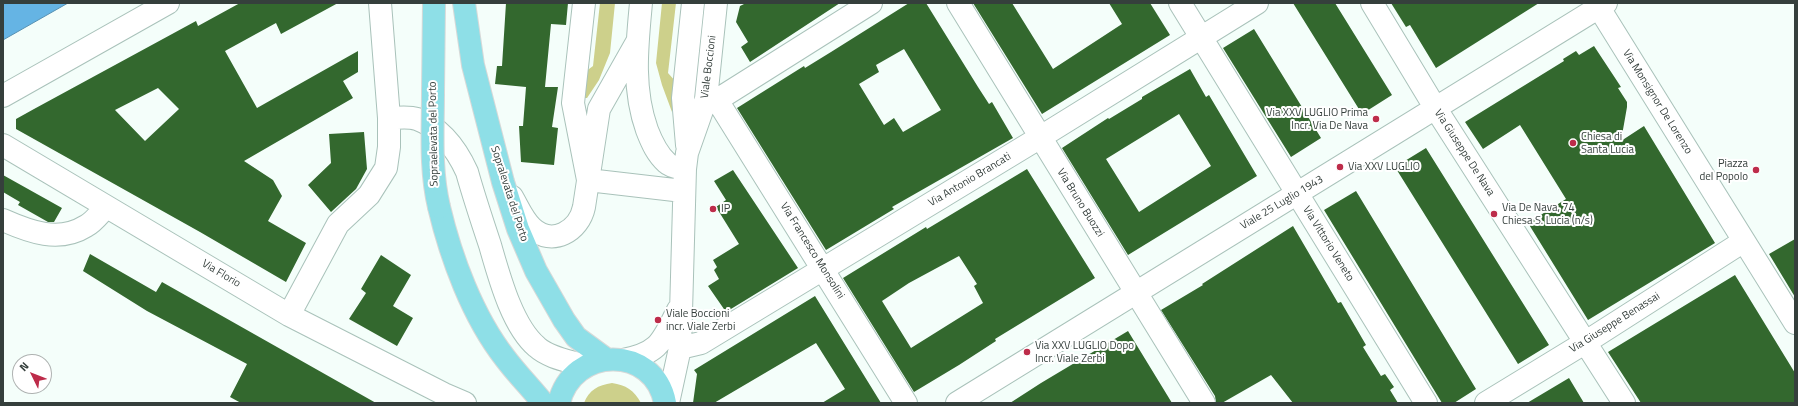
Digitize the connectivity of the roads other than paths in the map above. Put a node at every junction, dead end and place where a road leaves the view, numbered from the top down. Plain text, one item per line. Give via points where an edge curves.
1 (168, 3) edge
2 (380, 3) edge
3 (434, 3) edge
4 (464, 3) edge
5 (584, 3) edge
6 (641, 3) edge
7 (693, 3) edge
8 (716, 3) edge
9 (871, 3) edge
10 (958, 3) edge
11 (1180, 3) edge
12 (1257, 3) edge
13 (1372, 3) edge
14 (1600, 5) edge
15 (1201, 37) junction
16 (637, 42) junction
17 (3, 96) edge
18 (712, 99) junction
19 (1436, 109) junction
20 (389, 118) junction
21 (1039, 138) junction
22 (3, 145) edge
23 (686, 161) junction
24 (588, 180) junction
25 (503, 182) junction
26 (683, 191) junction
27 (1298, 194) junction
28 (106, 207) junction
29 (3, 220) edge
30 (1744, 241) junction
31 (823, 268) junction
32 (1137, 293) junction
33 (681, 304) junction
34 (289, 315) junction
35 (1795, 323) edge
36 (1586, 342) junction
37 (680, 348) junction
38 (614, 360) junction
39 (585, 366) junction
40 (465, 403) edge
41 (543, 403) edge
42 (559, 403) edge
43 (666, 403) edge
44 (906, 403) edge
45 (957, 403) edge
46 (1204, 403) edge
47 (1426, 403) edge
48 (1486, 403) edge
49 (1624, 403) edge

1 - 17 street
2 - 20 street
3 - 41 main road, Sopraelevata del Porto, bridge via 433,162 435,188 443,226 458,269 482,321 505,358
4 - 25 main road, Sopralevata del Porto via 473,65
5 - 24 street via 573,103
6 - 16 street
7 - 23 street, Viale Boccioni via 683,98
8 - 18 street, Viale Boccioni
9 - 18 street
10 - 21 street, Via Bruno Buozzi
11 - 15 street, Via Vittorio Veneto
12 - 15 street, Via Antonio Brancati
13 - 19 street, Via Giuseppe De Nava
14 - 19 street, Viale 25 Luglio 1943
14 - 30 street, Via Monsignor De Lorenzo
15 - 21 street, Via Antonio Brancati
15 - 27 street, Via Vittorio Veneto
16 - 23 street via 637,93 651,141 668,164
16 - 24 street via 599,109
18 - 23 street, Viale Boccioni
18 - 31 street, Via Francesco Monsolini
19 - 27 street, Viale 25 Luglio 1943
19 - 36 street, Via Giuseppe De Nava
20 - 34 street via 386,168 369,195 338,224
20 - 39 street via 416,119 438,132 450,143 467,172 500,279 511,308 525,333 546,353
21 - 31 street, Via Antonio Brancati
21 - 32 street, Via Bruno Buozzi
22 - 28 street, Via Florio
23 - 26 street, Viale Boccioni
24 - 25 street via 579,222 567,233 549,236 533,229 526,221
24 - 26 street
25 - 38 main road, Sopralevata del Porto via 518,229 536,271 564,320 576,337
26 - 33 street, Viale Boccioni
27 - 32 street, Viale 25 Luglio 1943
27 - 47 street, Via Vittorio Veneto
28 - 29 street via 87,226 66,234 45,235
28 - 34 street, Via Florio
30 - 35 street, Via Monsignor De Lorenzo
30 - 36 street, Via Giuseppe Benassai
31 - 37 street, Via Antonio Brancati via 702,343
31 - 44 street, Via Francesco Monsolini
32 - 45 street, Viale 25 Luglio 1943
32 - 46 street, Via Bruno Buozzi
33 - 37 street, Viale Boccioni
33 - 38 street, Viale Boccioni via 664,339 648,354
34 - 40 street, Via Florio
36 - 48 street, Via Giuseppe Benassai
36 - 49 street, Via Giuseppe De Nava
37 - 43 street, Viale Boccioni
38 - 39 main road
38 - 43 main road, Sopralevata del Porto via 642,368 650,374
39 - 42 main road via 566,384

